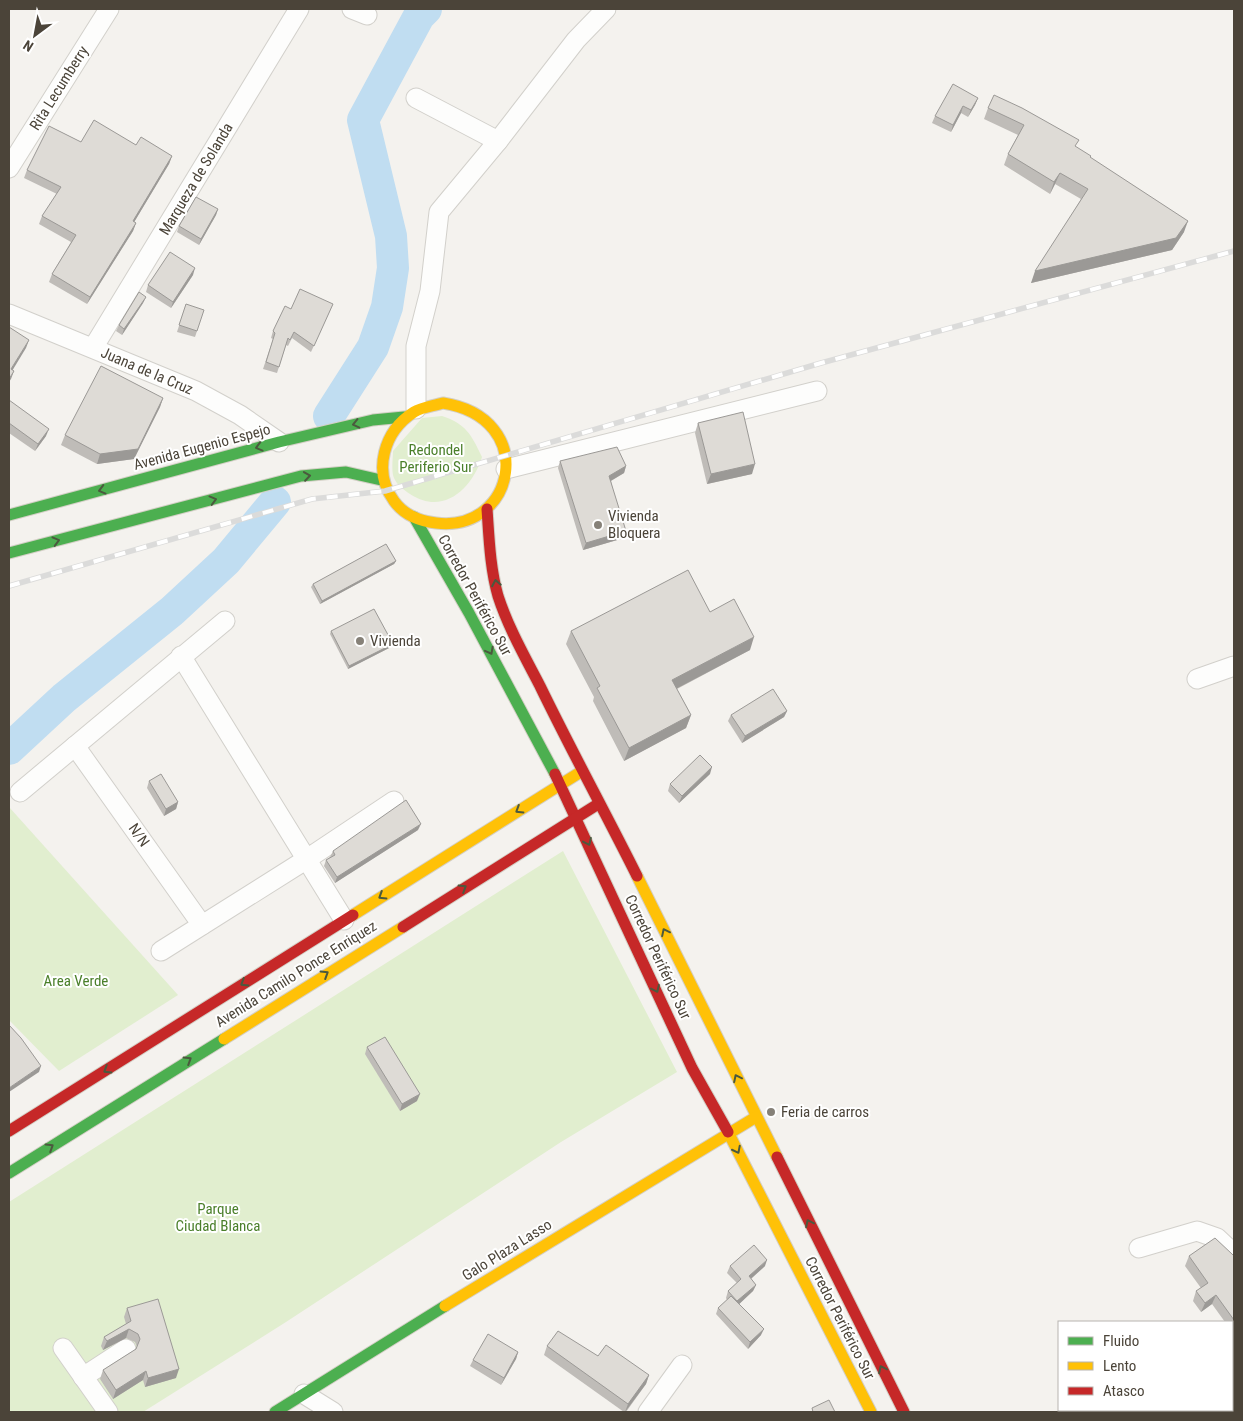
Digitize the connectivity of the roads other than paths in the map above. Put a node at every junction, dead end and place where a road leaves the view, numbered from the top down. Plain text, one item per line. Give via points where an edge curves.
1 (109, 9) edge
2 (299, 9) edge
3 (606, 9) edge
4 (416, 98) dead end
5 (498, 141) junction
6 (9, 168) edge
7 (9, 314) edge
8 (93, 348) junction
9 (817, 391) dead end
10 (410, 413) junction
11 (279, 442) junction
12 (506, 469) junction
13 (381, 480) junction
14 (487, 509) junction
15 (9, 515) edge
16 (414, 517) junction
17 (9, 554) edge
18 (225, 621) dead end
19 (181, 656) junction
20 (1234, 666) edge
21 (1197, 680) dead end
22 (75, 746) junction
23 (582, 772) junction
24 (560, 784) junction
25 (20, 792) dead end
26 (394, 801) dead end
27 (600, 802) junction
28 (576, 818) junction
29 (307, 860) junction
30 (344, 920) junction
31 (202, 925) junction
32 (161, 951) dead end
33 (756, 1117) junction
34 (9, 1131) edge
35 (728, 1133) junction
36 (9, 1173) edge
37 (1139, 1248) dead end
38 (1234, 1254) edge
39 (63, 1348) dead end
40 (126, 1349) dead end
41 (682, 1365) dead end
42 (83, 1377) junction
43 (304, 1394) junction
44 (108, 1412) edge
45 (275, 1412) edge
46 (333, 1412) edge
47 (648, 1412) edge
48 (871, 1412) edge
49 (904, 1412) edge

1 - 6 street, Rita Lecumberry
2 - 8 street, Marqueza de Solanda
3 - 5 street via 576,40
4 - 5 street
5 - 10 street via 439,212 430,291 416,346
7 - 8 street, Juana de la Cruz
8 - 11 street, Juana de la Cruz via 196,391 240,415
9 - 12 street
10 -> 11 main road, Avenida Eugenio Espejo
10 - 12 main road via 443,403 464,406 482,416 500,438 507,456
10 - 13 main road via 394,428 387,441 380,467
11 -> 15 main road, Avenida Eugenio Espejo
12 - 14 main road via 501,488
13 - 16 main road via 399,509
17 -> 13 main road via 301,476 346,472
14 - 16 main road via 465,522 452,525 427,523
23 -> 14 main road, Corredor Periférico Sur via 498,595
16 -> 24 main road, Corredor Periférico Sur
18 - 19 street
19 - 22 street
19 - 29 street
20 - 21 street
22 - 25 street
22 - 31 street, N/N
23 - 24 main road, Avenida Camilo Ponce Enriquez
23 - 27 main road, Corredor Periférico Sur
24 - 28 main road, Corredor Periférico Sur
24 -> 30 main road, Avenida Camilo Ponce Enriquez via 419,878
26 - 29 street
27 - 28 main road, Avenida Camilo Ponce Enriquez
33 -> 27 main road, Corredor Periférico Sur
28 -> 35 main road, Corredor Periférico Sur via 692,1068
36 -> 28 main road, Avenida Camilo Ponce Enriquez via 433,901
29 - 30 street
29 - 31 street
30 -> 34 main road, Avenida Camilo Ponce Enriquez
31 - 32 street
33 - 35 main road, Galo Plaza Lasso
49 -> 33 main road, Corredor Periférico Sur
35 - 43 main road, Galo Plaza Lasso
35 -> 48 main road, Corredor Periférico Sur
37 - 38 street via 1198,1230 1217,1238
39 - 42 street
40 - 42 street
41 - 47 street
42 - 44 street
43 - 45 main road, Galo Plaza Lasso
43 - 46 street

